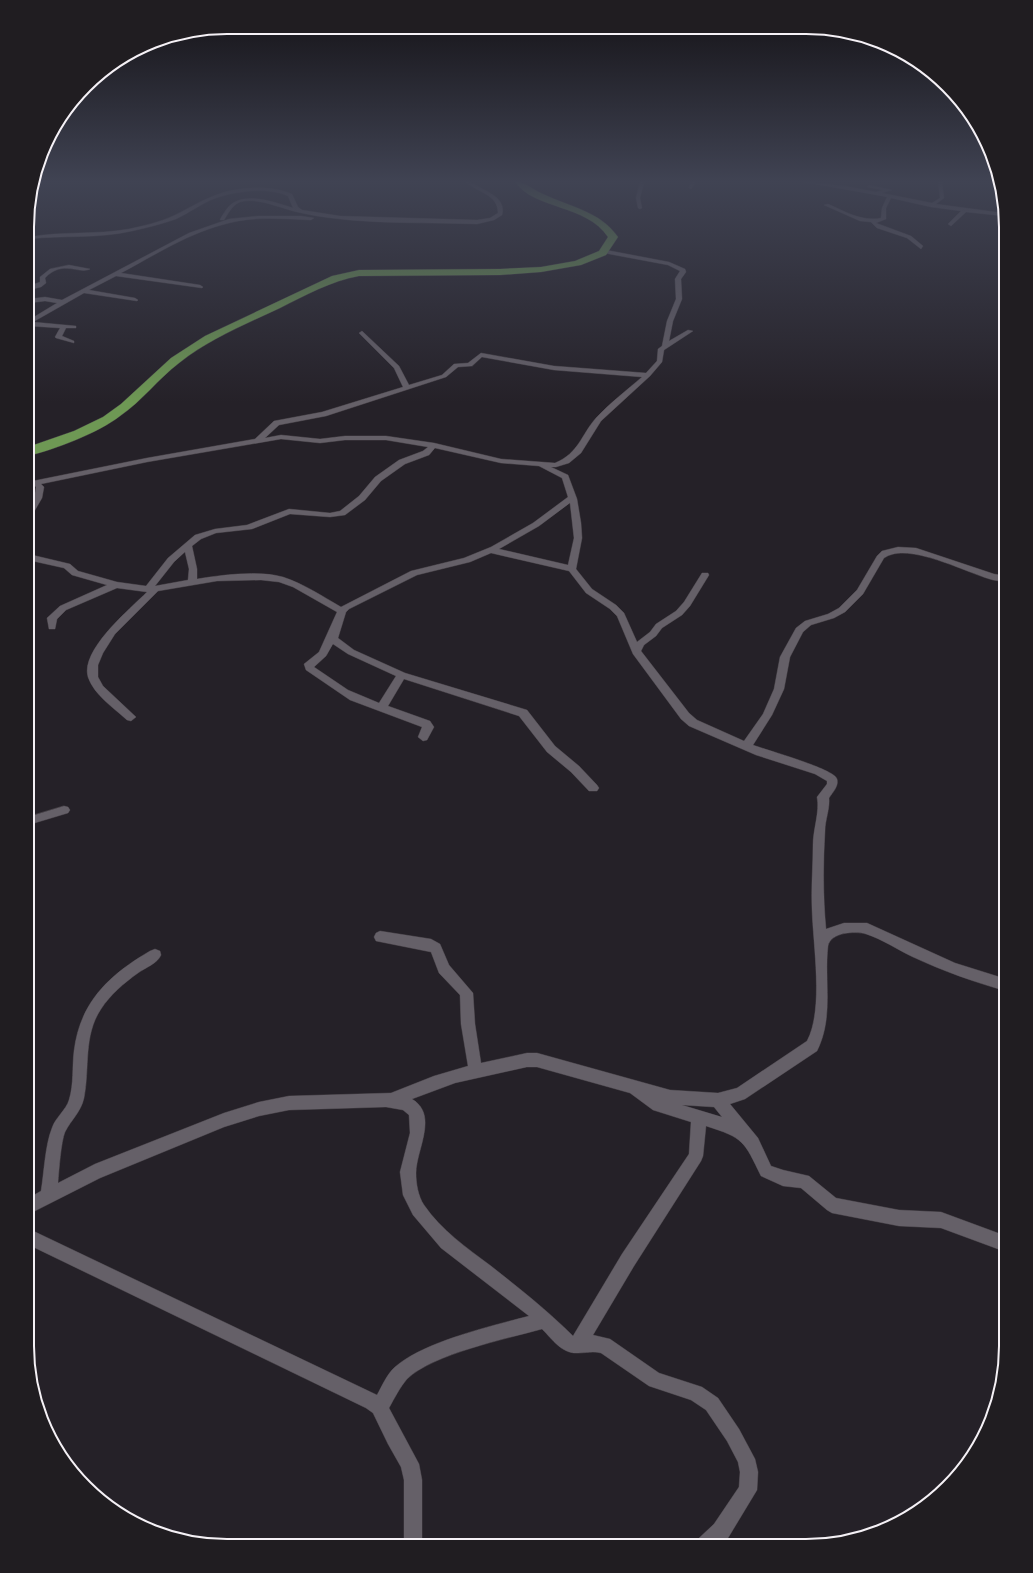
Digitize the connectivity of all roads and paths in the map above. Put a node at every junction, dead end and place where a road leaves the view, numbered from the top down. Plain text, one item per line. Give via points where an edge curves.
1 (149, 255) edge
2 (601, 255) edge
3 (624, 255) edge
4 (87, 269) dead end
5 (114, 274) junction
6 (34, 287) edge
7 (200, 288) dead end
8 (82, 291) junction
9 (34, 300) edge
10 (135, 300) dead end
11 (62, 302) junction
12 (34, 320) edge
13 (34, 324) edge
14 (64, 327) junction
15 (74, 327) dead end
16 (690, 331) dead end
17 (362, 333) dead end
18 (72, 342) dead end
19 (665, 345) junction
20 (648, 375) junction
21 (407, 387) junction
22 (258, 440) junction
23 (434, 445) junction
24 (34, 450) edge
25 (538, 464) junction
26 (34, 484) edge
27 (34, 485) edge
28 (572, 498) junction
29 (34, 507) edge
30 (188, 545) junction
31 (489, 550) junction
32 (34, 559) edge
33 (572, 569) junction
34 (705, 574) dead end
35 (999, 578) edge
36 (192, 582) junction
37 (116, 585) junction
38 (152, 589) junction
39 (342, 611) junction
40 (52, 627) dead end
41 (333, 634) junction
42 (636, 651) junction
43 (402, 675) junction
44 (384, 708) junction
45 (131, 717) dead end
46 (423, 738) dead end
47 (746, 746) junction
48 (593, 788) dead end
49 (64, 810) dead end
50 (34, 819) edge
51 (380, 937) dead end
52 (155, 955) dead end
53 (822, 955) junction
54 (999, 983) edge
55 (476, 1072) junction
56 (631, 1086) junction
57 (718, 1100) junction
58 (383, 1101) junction
59 (699, 1116) junction
60 (748, 1137) junction
61 (48, 1197) junction
62 (34, 1204) edge
63 (34, 1239) edge
64 (999, 1241) edge
65 (545, 1320) junction
66 (576, 1345) junction
67 (379, 1407) junction
68 (412, 1517) junction
69 (407, 1539) edge
70 (413, 1539) edge
71 (712, 1539) edge

1 - 5 street
2 - 24 highway via 577,264 540,270 476,273 376,272 358,273 331,280 190,350 164,368 128,405 106,420
3 - 19 street via 669,264 683,270 677,283 679,299 670,321
4 - 6 street via 63,266 46,274 42,278 43,283
5 - 7 street
5 - 8 street
8 - 10 street
8 - 11 street
9 - 11 street via 45,299
11 - 12 street
13 - 14 street
14 - 15 street
14 - 18 street via 58,337
16 - 19 street
17 - 21 street via 397,367
19 - 20 street via 660,352 662,358
20 - 21 street via 554,368 483,355 468,366 456,365 444,376
20 - 25 street via 598,420 578,451 566,461 556,465
21 - 22 street via 323,414 277,423
22 - 23 street via 280,437 320,441 378,437
22 - 26 street
23 - 25 street via 501,461
23 - 30 street via 426,453 402,462 378,479 362,498 342,513 330,515 289,511 249,527 206,533
25 - 28 street via 565,478
27 - 29 street via 40,487
28 - 31 street via 551,516
28 - 33 street via 578,538
30 - 36 street via 193,569
30 - 38 street via 171,560
31 - 33 street
31 - 39 street via 468,560 438,565 412,574
32 - 37 street via 67,566 75,573
33 - 42 street via 589,590 620,615
34 - 42 street via 679,614 659,626
35 - 47 street via 916,551 904,549 886,552 860,592 842,610 808,623 799,630 785,657 779,689 767,715
36 - 38 street
36 - 39 street via 226,578 280,579 296,585
37 - 38 street
37 - 40 street via 63,608 52,618
38 - 45 street via 112,632 94,665 93,677 106,695
39 - 41 street
41 - 43 street via 333,639 351,652
41 - 44 street via 322,654 309,664 309,668 338,690 371,706
42 - 47 street via 693,723
43 - 44 street via 384,703
43 - 48 street via 523,713 551,749
44 - 46 street via 426,724 428,727
47 - 53 street via 819,771 830,776 833,781 823,796 824,808 819,829 818,910
49 - 50 street
51 - 55 street via 431,944 436,948 444,969 466,993
52 - 61 street via 128,972 94,1007 89,1016 84,1034 77,1098 74,1107 58,1130
53 - 54 street via 822,945 828,934 857,927 867,929 963,973
53 - 57 street via 816,1041 740,1094
55 - 56 street via 538,1060
55 - 58 street via 434,1083
56 - 57 street via 670,1097
56 - 59 street via 658,1105
57 - 60 street
58 - 61 street via 289,1103 240,1114 95,1172
58 - 65 street via 405,1103 415,1111 417,1133 408,1172 411,1195 418,1210 448,1242
59 - 60 street via 729,1126
59 - 66 street via 696,1156
60 - 64 street via 766,1171 804,1182 832,1205 898,1218 941,1220
61 - 62 street
63 - 67 street
65 - 66 street via 569,1344
65 - 67 street via 476,1338 418,1360 400,1374
66 - 71 street via 604,1345 655,1380 696,1392 712,1404 746,1458 749,1472 748,1490 721,1531
67 - 68 street via 410,1464 413,1480
68 - 69 street
68 - 70 street

